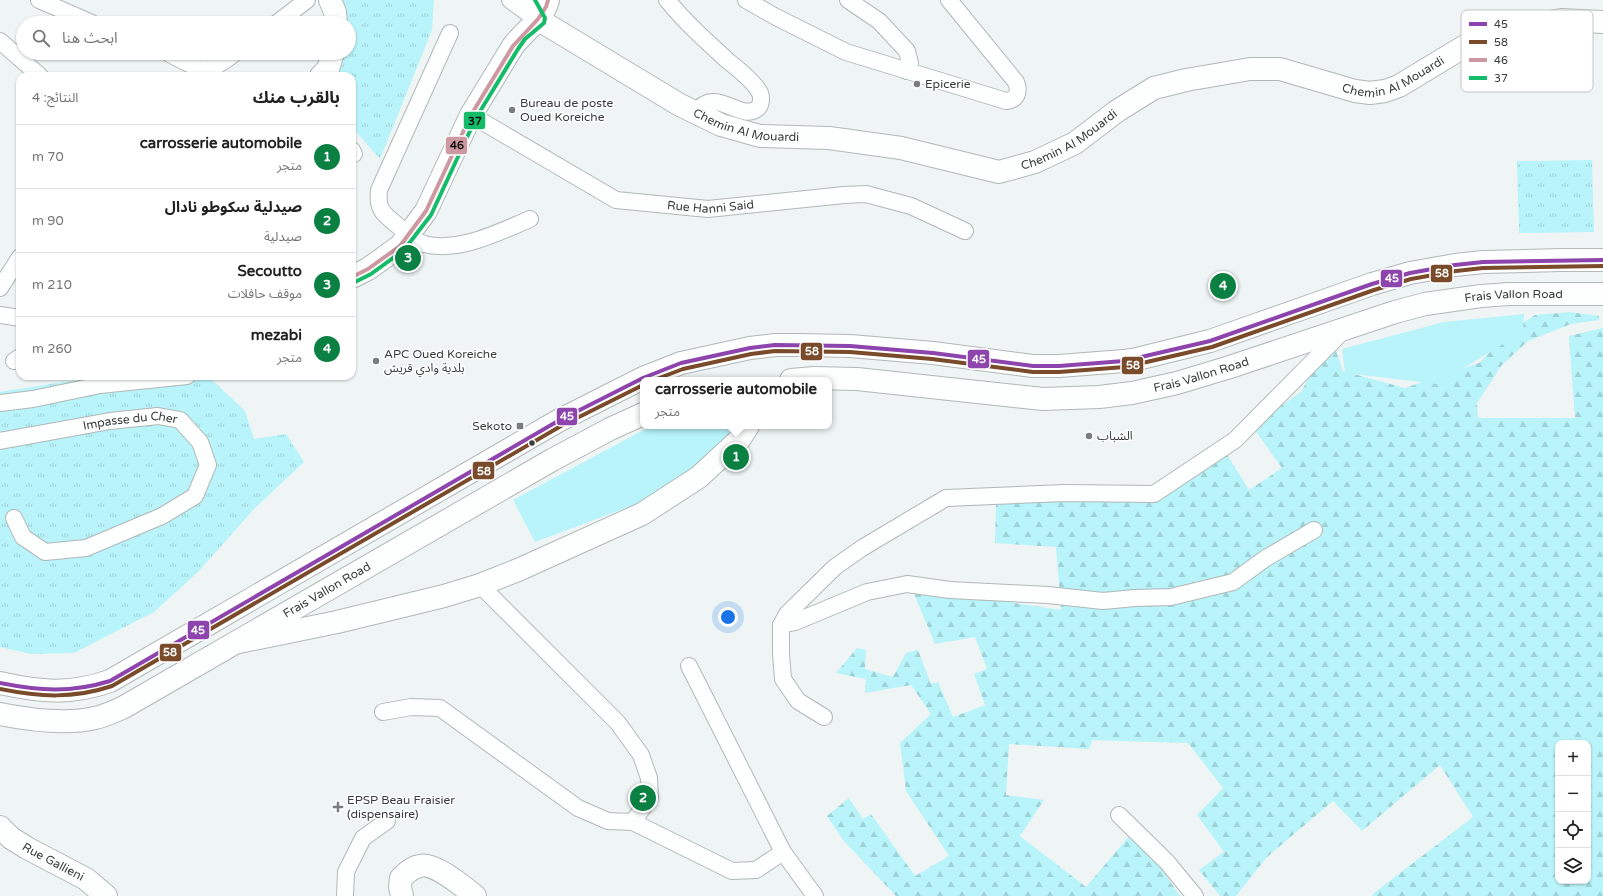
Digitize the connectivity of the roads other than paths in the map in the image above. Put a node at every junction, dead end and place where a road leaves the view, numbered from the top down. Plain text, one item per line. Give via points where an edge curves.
1 (39, 0) edge
2 (307, 0) edge
3 (330, 0) edge
4 (510, 0) edge
5 (528, 0) edge
6 (548, 0) edge
7 (666, 0) edge
8 (746, 0) edge
9 (848, 0) edge
10 (949, 0) edge
11 (76, 16) edge
12 (286, 16) edge
13 (335, 16) edge
14 (539, 20) junction
15 (1593, 22) edge
16 (1603, 22) edge
17 (450, 33) dead end
18 (0, 41) edge
19 (1461, 48) edge
20 (16, 55) edge
21 (22, 60) edge
22 (183, 60) edge
23 (225, 60) edge
24 (331, 60) edge
25 (907, 71) junction
26 (35, 72) edge
27 (324, 72) edge
28 (696, 112) junction
29 (471, 115) junction
30 (530, 219) dead end
31 (966, 231) dead end
32 (408, 235) junction
33 (1603, 260) edge
34 (16, 263) edge
35 (356, 275) edge
36 (0, 288) edge
37 (1603, 294) edge
38 (0, 315) edge
39 (16, 317) edge
40 (1346, 328) junction
41 (646, 377) edge
42 (832, 378) edge
43 (148, 380) edge
44 (640, 380) edge
45 (0, 403) edge
46 (640, 415) edge
47 (746, 429) edge
48 (0, 442) edge
49 (14, 518) dead end
50 (1314, 530) dead end
51 (480, 585) junction
52 (781, 625) junction
53 (234, 643) junction
54 (689, 666) dead end
55 (0, 683) edge
56 (383, 712) dead end
57 (0, 714) edge
58 (824, 717) dead end
59 (1119, 815) dead end
60 (387, 821) dead end
61 (632, 822) junction
62 (0, 827) edge
63 (783, 852) junction
64 (106, 896) edge
65 (345, 896) edge
66 (402, 896) edge
67 (475, 896) edge
68 (815, 896) edge
69 (1195, 896) edge

1 - 11 street
2 - 12 street
3 - 13 main road
4 - 14 street
5 - 14 main road
6 - 14 main road
7 - 28 street via 683,20 744,75 761,95 759,106 753,110 743,110 716,102 702,105
8 - 25 street via 846,52
9 - 25 street via 880,21 907,51 910,63
10 - 25 street via 1016,82 1017,95 1006,101
14 - 28 main road, Chemin Al Mouardi via 664,96
14 - 29 main road via 513,46
15 - 16 main road, Chemin Al Mouardi
17 - 32 street via 379,190 378,201 382,212
18 - 20 street
19 - 28 main road, Chemin Al Mouardi via 1399,86 1370,93 1280,69 1250,69 1154,88 1117,111 1075,143 1035,162 999,172 901,148 829,138 760,136 721,124
21 - 26 street
22 - 23 street via 195,66 210,68
24 - 27 main road
29 - 31 street, Rue Hanni Said via 616,200 708,208 866,194 911,206
29 - 32 main road via 426,211
30 - 32 street via 477,241 450,246 424,244
32 - 35 main road via 400,246
33 - 41 main road via 1483,262 1410,273 1210,340 1124,361 1033,366 850,346 774,345 681,363
34 - 36 street
37 - 40 main road, Frais Vallon Road via 1480,296 1425,304
38 - 39 street
40 - 42 main road, Frais Vallon Road via 1156,389 1099,397 1043,399
40 - 52 street via 1235,440 1154,494 1065,493 946,498 835,567 788,614
43 - 45 street via 100,385 34,399
44 - 55 main road via 558,421 110,681 69,691 34,690
46 - 53 main road, Frais Vallon Road via 552,460
47 - 51 main road via 739,440 700,476 642,514
48 - 49 street, Impasse du Cher via 110,421 158,416 180,420 200,442 208,465 196,496 162,516 86,548 45,552 23,537
50 - 52 street via 1266,558 1233,582 1171,597 1103,601 1048,595 950,590 907,584 867,592 795,622
51 - 53 main road via 337,622
51 - 61 street via 618,723 641,755 649,778 650,797
52 - 58 street via 783,679 798,701
53 - 57 main road, Frais Vallon Road via 124,707 95,718 50,721
54 - 63 street
56 - 61 street via 411,707 440,708 578,808 608,821
59 - 69 street via 1167,862
60 - 65 street via 363,838 346,872
61 - 63 street via 732,871 756,870
62 - 64 main road, Rue Gallieni via 27,848 86,879
63 - 68 street
66 - 67 main road via 401,878 420,865 431,866

